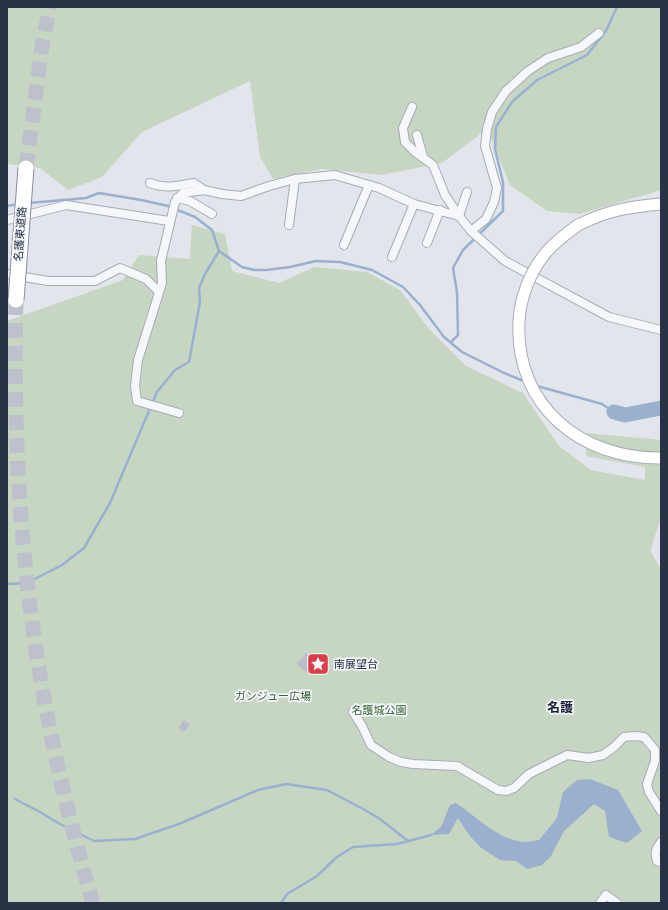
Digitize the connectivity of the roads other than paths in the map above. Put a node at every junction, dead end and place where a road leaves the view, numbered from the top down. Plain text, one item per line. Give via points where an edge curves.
1 (599, 33) dead end
2 (412, 107) dead end
3 (417, 135) dead end
4 (422, 157) junction
5 (26, 168) tunnel mouth
6 (295, 179) junction
7 (150, 183) dead end
8 (369, 185) junction
9 (204, 190) junction
10 (467, 192) dead end
11 (176, 200) junction
12 (414, 204) junction
13 (661, 204) edge
14 (440, 210) junction
15 (212, 214) dead end
16 (458, 216) junction
17 (170, 218) junction
18 (7, 220) edge
19 (289, 225) dead end
20 (472, 232) junction
21 (428, 243) dead end
22 (344, 245) dead end
23 (392, 256) dead end
24 (7, 274) edge
25 (159, 292) junction
26 (16, 300) tunnel mouth
27 (661, 330) edge
28 (179, 413) dead end
29 (661, 458) edge
30 (353, 712) dead end
31 (661, 811) edge
32 (661, 842) edge
33 (661, 862) edge
34 (600, 903) edge
35 (617, 903) edge

1 - 20 street via 581,47 548,58 528,71 506,91 492,112 485,146 497,188 486,219
2 - 4 street via 403,128 405,142
3 - 4 street
4 - 16 street via 433,165 445,195
5 - 26 highway, 名護東道路, bridge
6 - 8 street via 335,175
6 - 9 street via 241,196
6 - 19 street
7 - 9 street via 158,187 194,183
8 - 12 street
8 - 22 street
9 - 11 street via 183,193
10 - 16 street
11 - 15 street via 190,201
11 - 17 street
12 - 14 street
12 - 23 street
13 - 29 main road, bridge via 622,208 603,214 578,225 560,238 544,254 532,273 519,315 520,350 528,379 550,415 581,439 595,446 626,456
14 - 16 street
14 - 21 street
16 - 20 street
17 - 18 street via 66,205
17 - 25 street via 161,261 162,283
20 - 27 street via 505,261 609,317
24 - 25 street via 48,281 95,281 120,268 146,280
25 - 28 street via 138,360 136,400
30 - 31 street via 371,745 389,757 413,764 457,766 488,785 506,791 514,788 529,774 567,755 589,758 604,755 624,738 644,737 655,750 655,761 647,784
32 - 33 street via 655,855 657,861
34 - 35 street via 606,895

